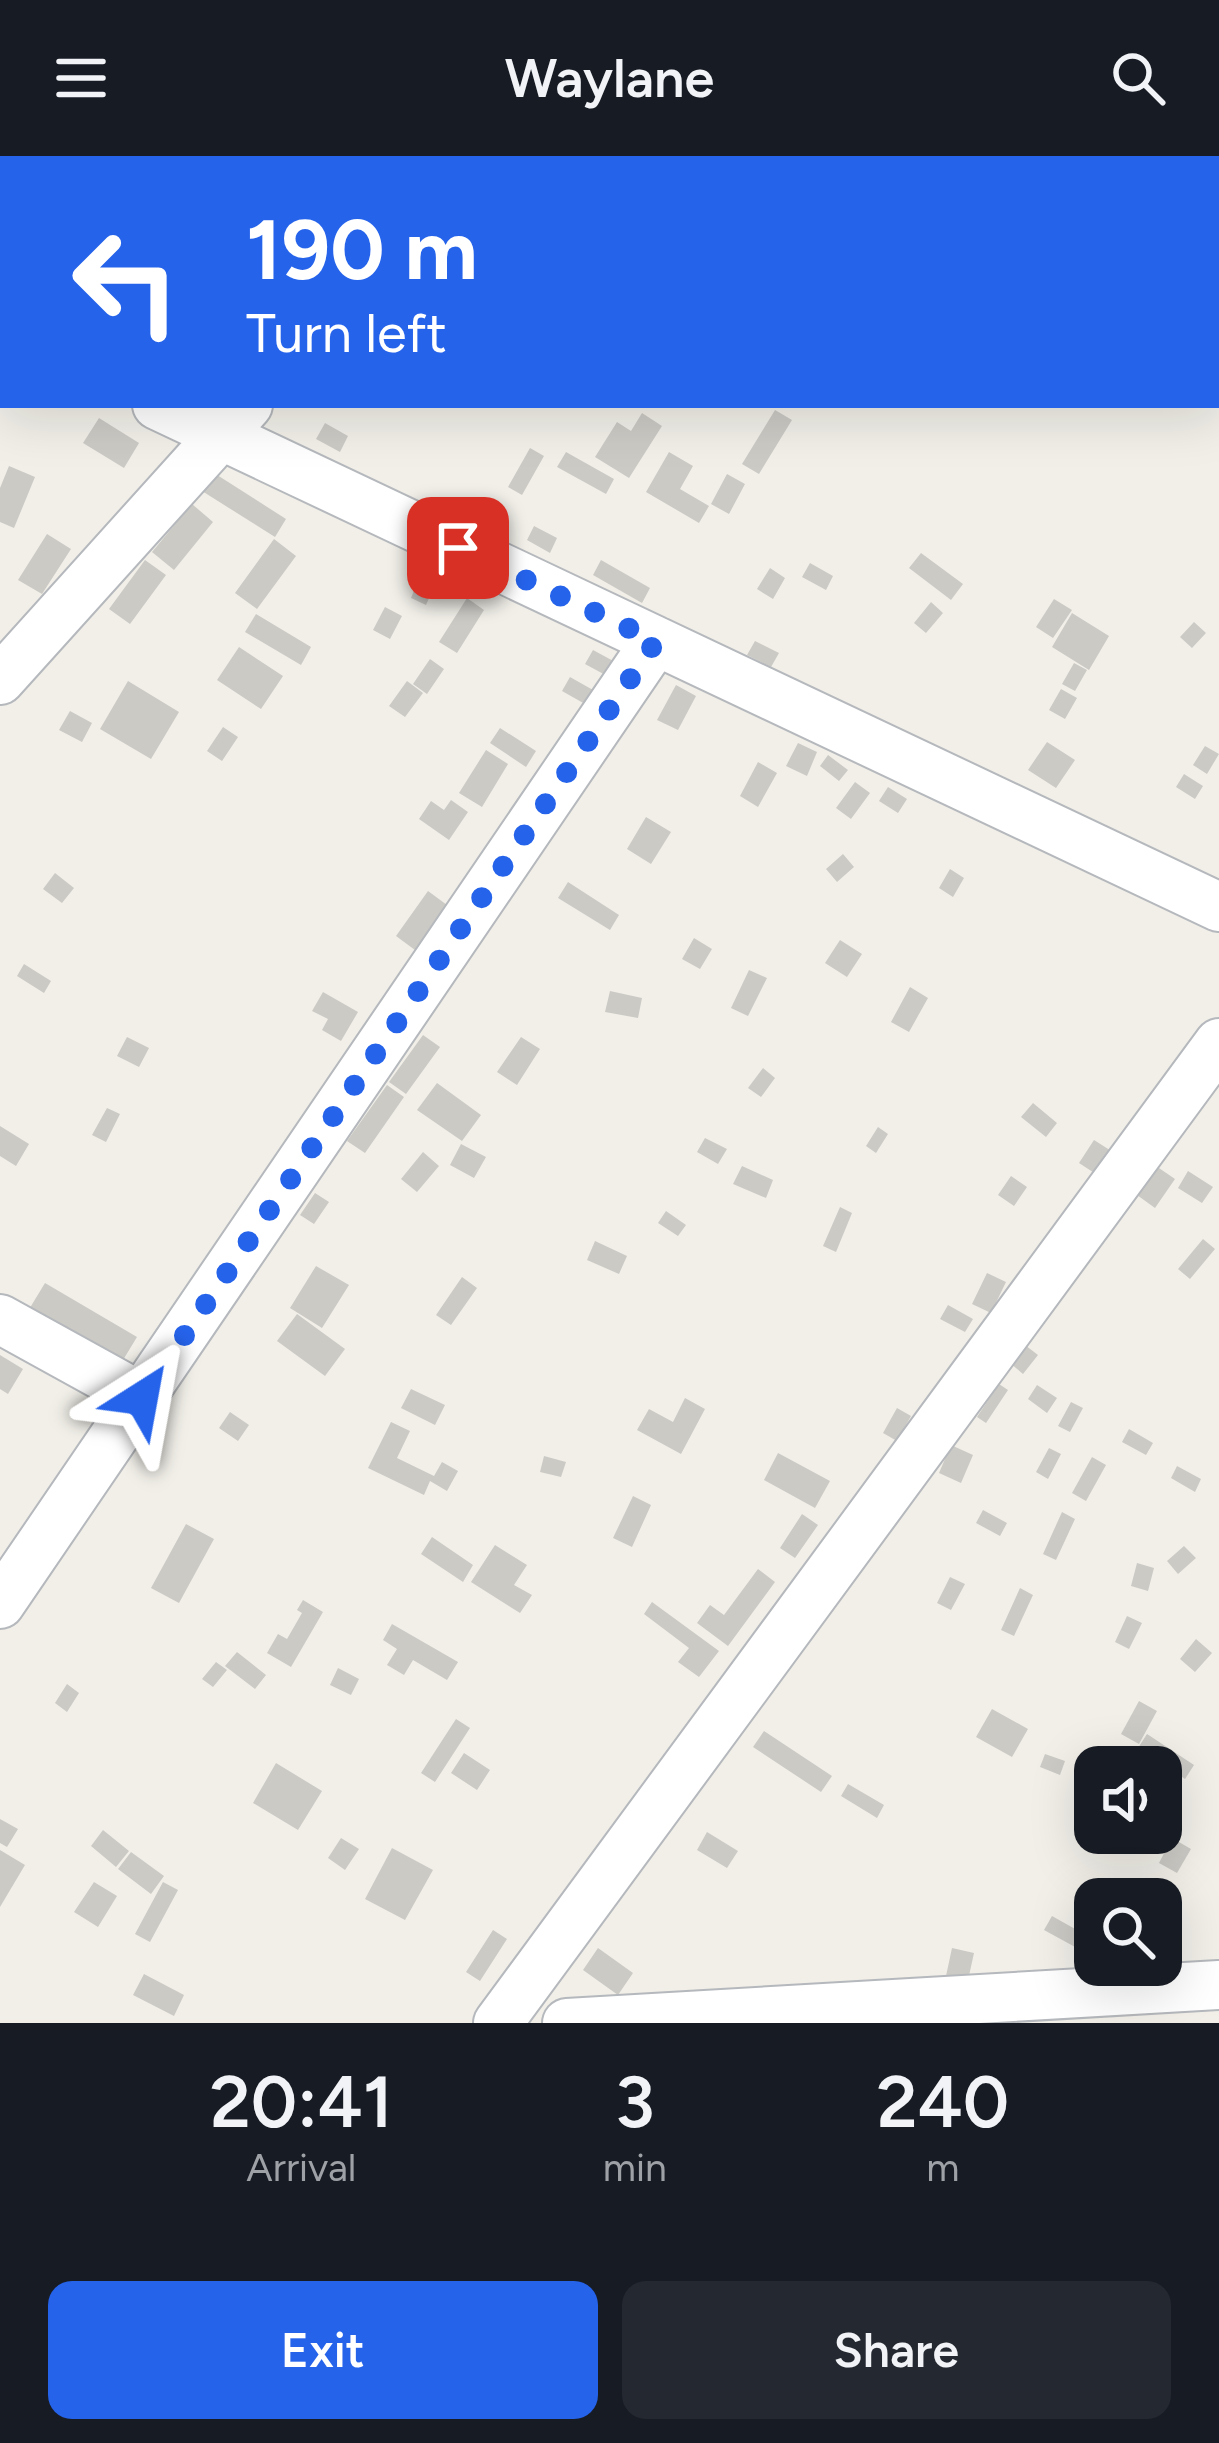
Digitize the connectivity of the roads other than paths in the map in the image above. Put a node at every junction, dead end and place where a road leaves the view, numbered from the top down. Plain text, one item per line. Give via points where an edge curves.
1 (172, 408) edge
2 (234, 420) edge
3 (656, 641) junction
4 (0, 680) edge
5 (1219, 907) edge
6 (1219, 1043) edge
7 (0, 1319) edge
8 (142, 1398) junction
9 (0, 1604) edge
10 (1219, 1985) edge
11 (498, 2023) edge
12 (567, 2023) edge

1 - 2 street
2 - 3 street
2 - 4 street
3 - 5 street
3 - 8 street
6 - 11 street
7 - 8 street
8 - 9 street
10 - 12 street

